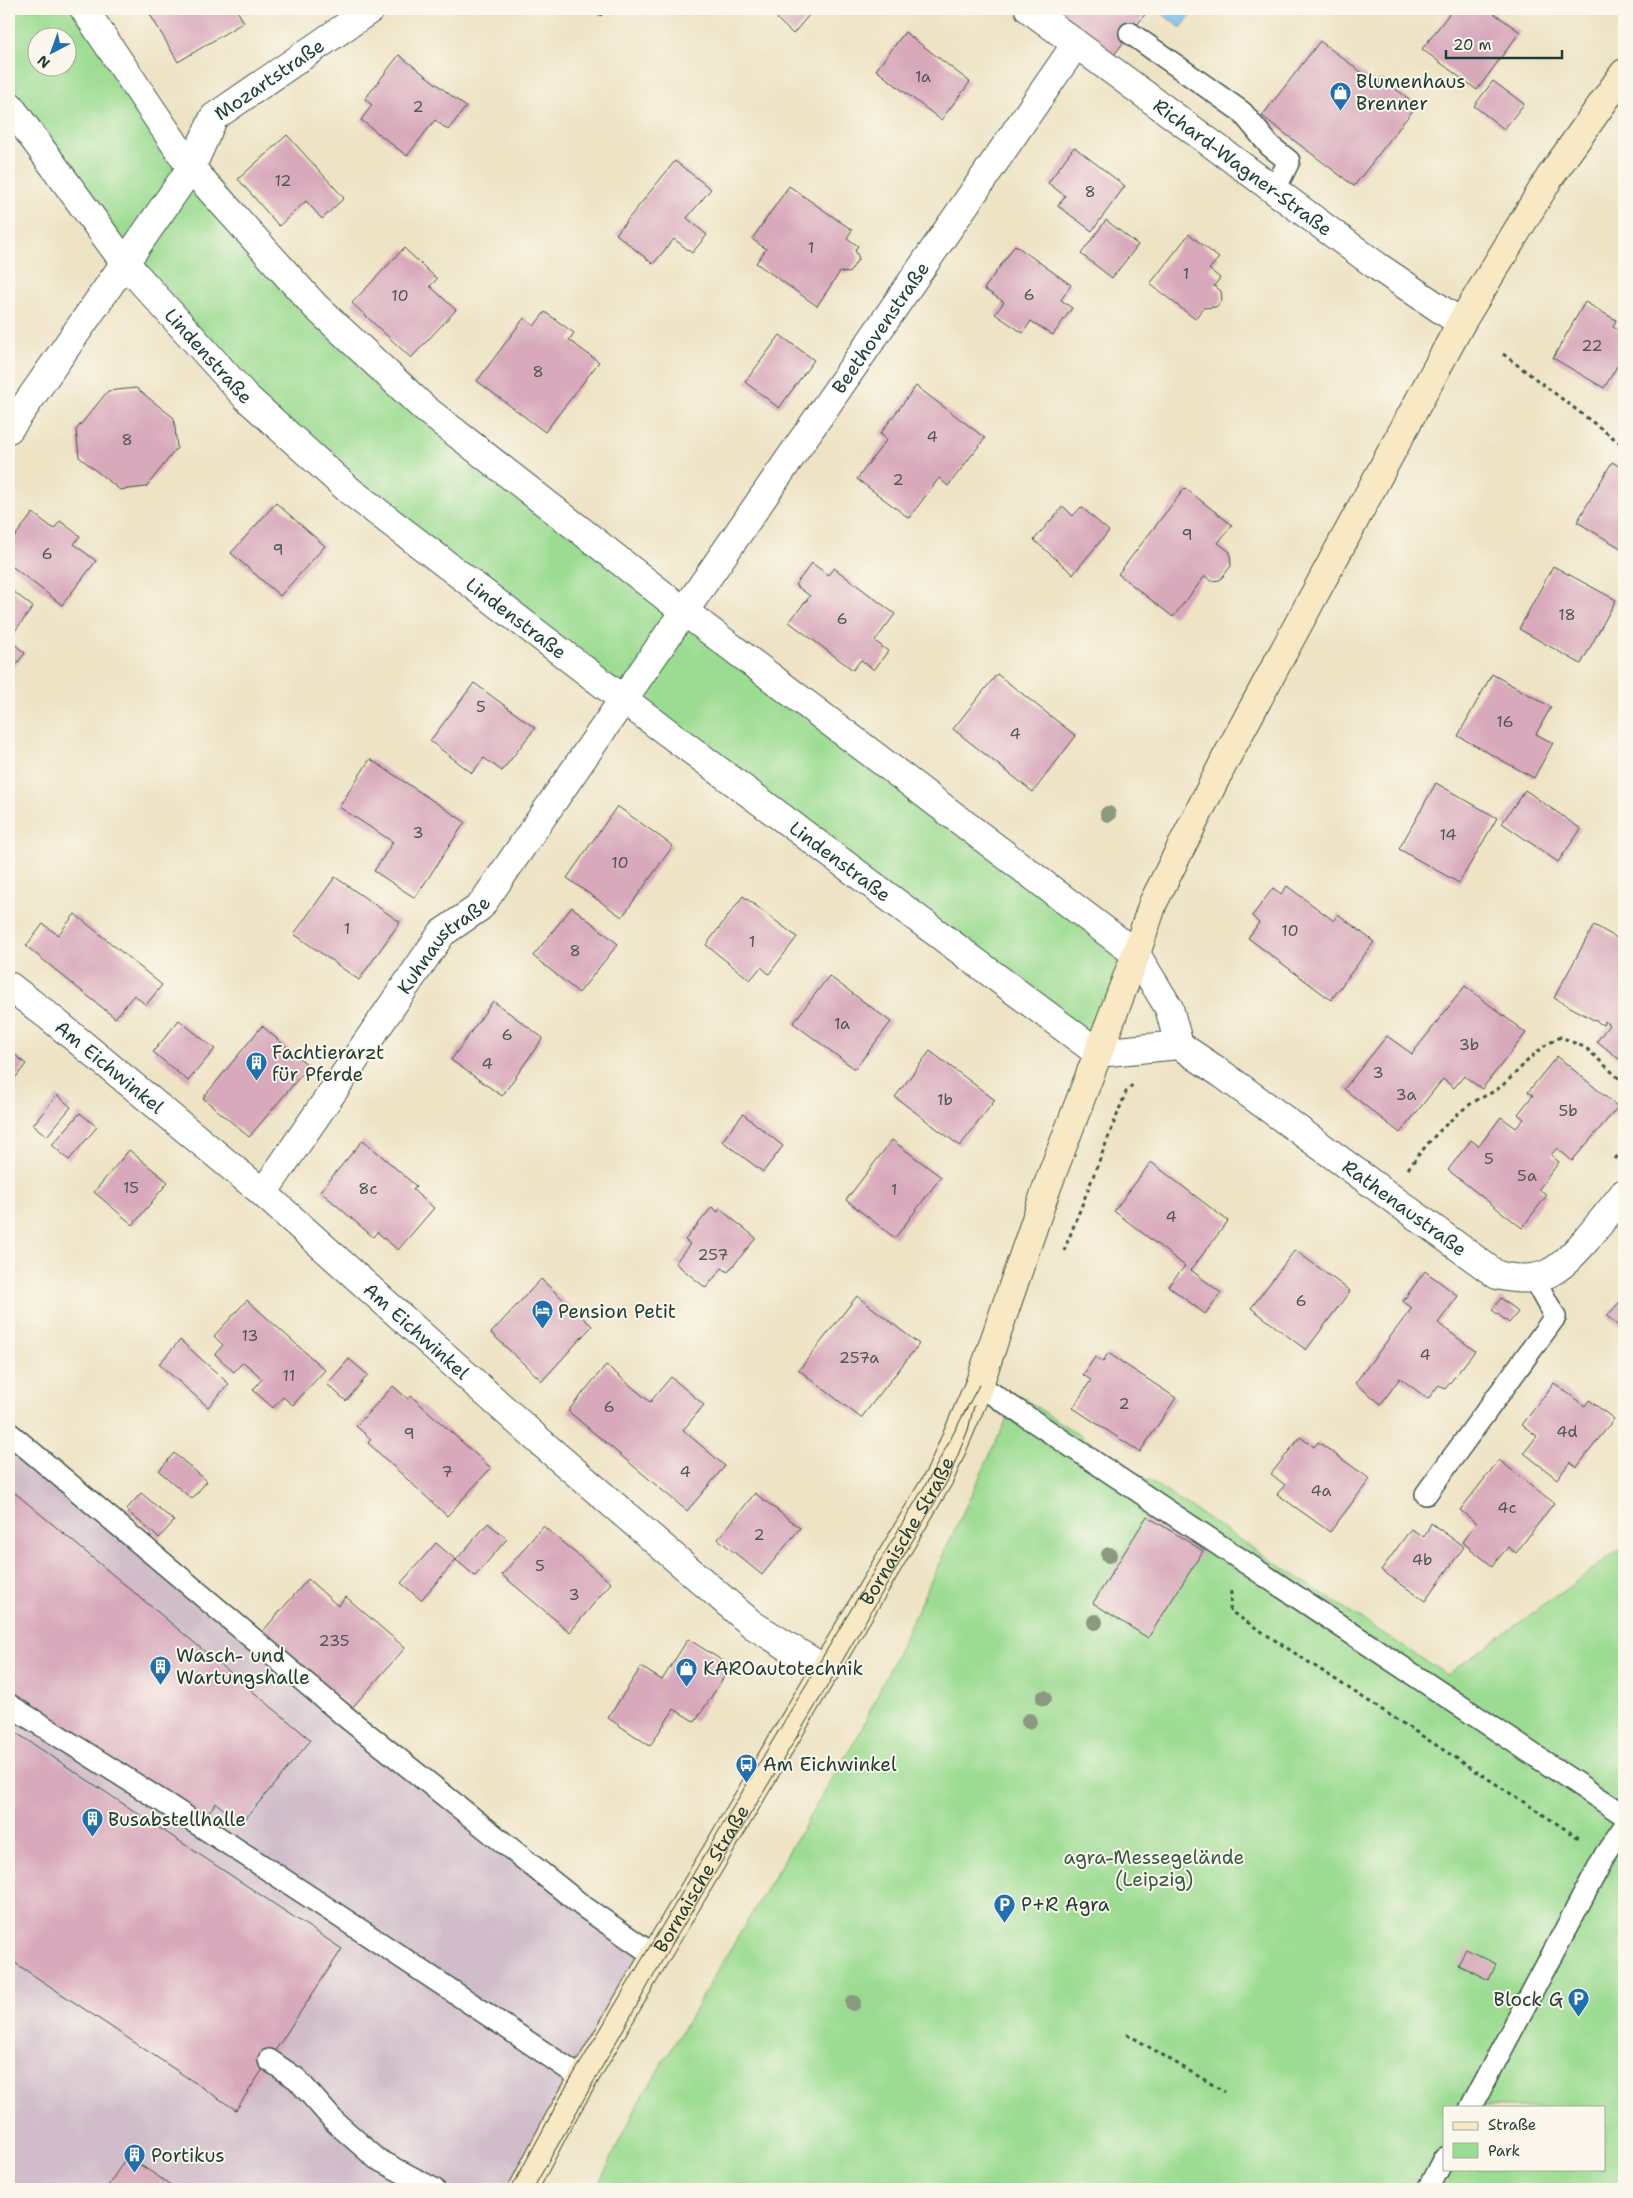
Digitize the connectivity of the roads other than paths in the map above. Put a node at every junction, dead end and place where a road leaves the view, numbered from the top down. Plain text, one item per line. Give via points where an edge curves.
1 (84, 9) edge
2 (371, 9) edge
3 (1029, 9) edge
4 (1130, 34) dead end
5 (1076, 44) junction
6 (1624, 73) edge
7 (9, 105) edge
8 (191, 168) junction
9 (1275, 189) junction
10 (124, 264) junction
11 (1461, 323) junction
12 (9, 429) edge
13 (685, 612) junction
14 (624, 700) junction
15 (1136, 954) junction
16 (9, 986) edge
17 (1179, 1045) junction
18 (1098, 1053) junction
19 (263, 1193) junction
20 (1624, 1194) edge
21 (1534, 1279) junction
22 (980, 1385) junction
23 (9, 1433) edge
24 (1426, 1494) dead end
25 (826, 1670) junction
26 (9, 1705) edge
27 (1621, 1805) edge
28 (1624, 1827) edge
29 (655, 1956) junction
30 (269, 2060) dead end
31 (584, 2079) junction
32 (1472, 2106) edge
33 (1443, 2160) edge
34 (434, 2189) edge
35 (523, 2189) edge
36 (1428, 2189) edge

1 - 8 street
2 - 8 street, Mozartstraße via 214,117
3 - 5 street, Richard-Wagner-Straße
4 - 9 lane via 1242,112 1270,146 1289,161
5 - 9 street, Richard-Wagner-Straße
5 - 13 street, Beethovenstraße
6 - 11 main road, Bornaische Straße via 1550,176
7 - 10 street, Lindenstraße
8 - 10 street, Mozartstraße
8 - 13 street via 315,306 424,408
9 - 11 street, Richard-Wagner-Straße via 1377,266
10 - 12 street, Mozartstraße
10 - 14 street, Lindenstraße via 246,397 350,491
11 - 15 main road, Bornaische Straße via 1225,760 1154,902
13 - 14 street, Beethovenstraße
13 - 15 street
14 - 18 street, Lindenstraße
14 - 19 street, Kuhnaustraße via 480,907 442,933
15 - 17 street via 1169,1008
15 - 18 main road, Bornaische Straße
16 - 19 street, Am Eichwinkel
17 - 18 street
17 - 21 street, Rathenaustraße via 1496,1275 1516,1280
18 - 22 main road, Bornaische Straße
19 - 25 street, Am Eichwinkel via 753,1625
20 - 21 street, Rathenaustraße via 1570,1258 1555,1271
21 - 24 lane via 1555,1316
22 - 25 main road, Bornaische Straße via 940,1476
22 - 27 lane
23 - 29 lane via 346,1717 584,1907
25 - 29 main road, Bornaische Straße
26 - 31 lane via 170,1804
28 - 32 lane via 1605,1855
29 - 31 main road, Bornaische Straße
30 - 34 lane via 297,2079 335,2122 377,2159
31 - 35 main road, Bornaische Straße
33 - 36 lane

